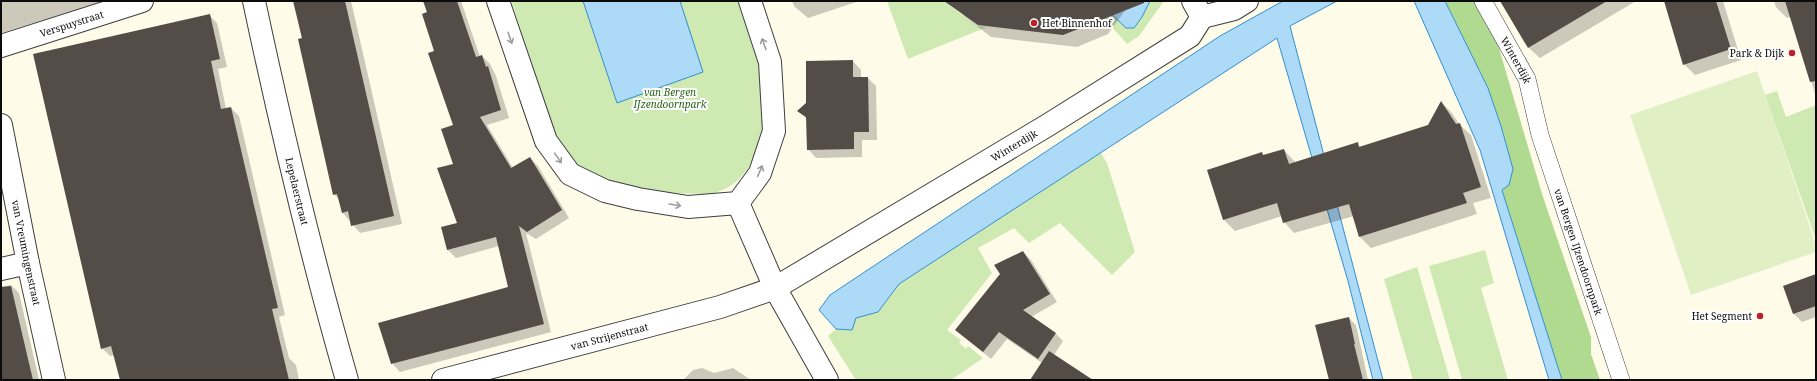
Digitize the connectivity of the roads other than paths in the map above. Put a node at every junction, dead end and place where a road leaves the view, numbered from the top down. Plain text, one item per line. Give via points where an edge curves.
1 (142, 1) edge
2 (254, 1) edge
3 (498, 1) edge
4 (750, 1) edge
5 (1247, 1) edge
6 (1483, 1) edge
7 (1198, 9) edge
8 (1, 46) edge
9 (1537, 123) joint
10 (1, 125) edge
11 (738, 203) junction
12 (28, 263) junction
13 (1, 269) edge
14 (775, 288) junction
15 (54, 380) edge
16 (347, 380) edge
17 (443, 380) edge
18 (827, 380) edge
19 (1621, 380) edge

1 - 8 street, Verspuystraat
2 - 16 street, Lepelaerstraat via 273,93
3 -> 11 street via 546,141 570,174 605,191 638,199 688,207
11 -> 4 street via 760,174 774,131 770,62
5 - 7 street, Winterdijk via 1234,9
6 - 9 lane, Winterdijk via 1527,80
7 - 14 street, Winterdijk via 1190,36 1184,40 1048,125
9 - 19 lane, van Bergen IJzendoornpark
10 - 12 street, van Vreumingenstraat
11 - 14 street
12 - 13 street
12 - 15 street, van Vreumingenstraat
14 - 17 street, van Strijenstraat via 720,307
14 - 18 street

